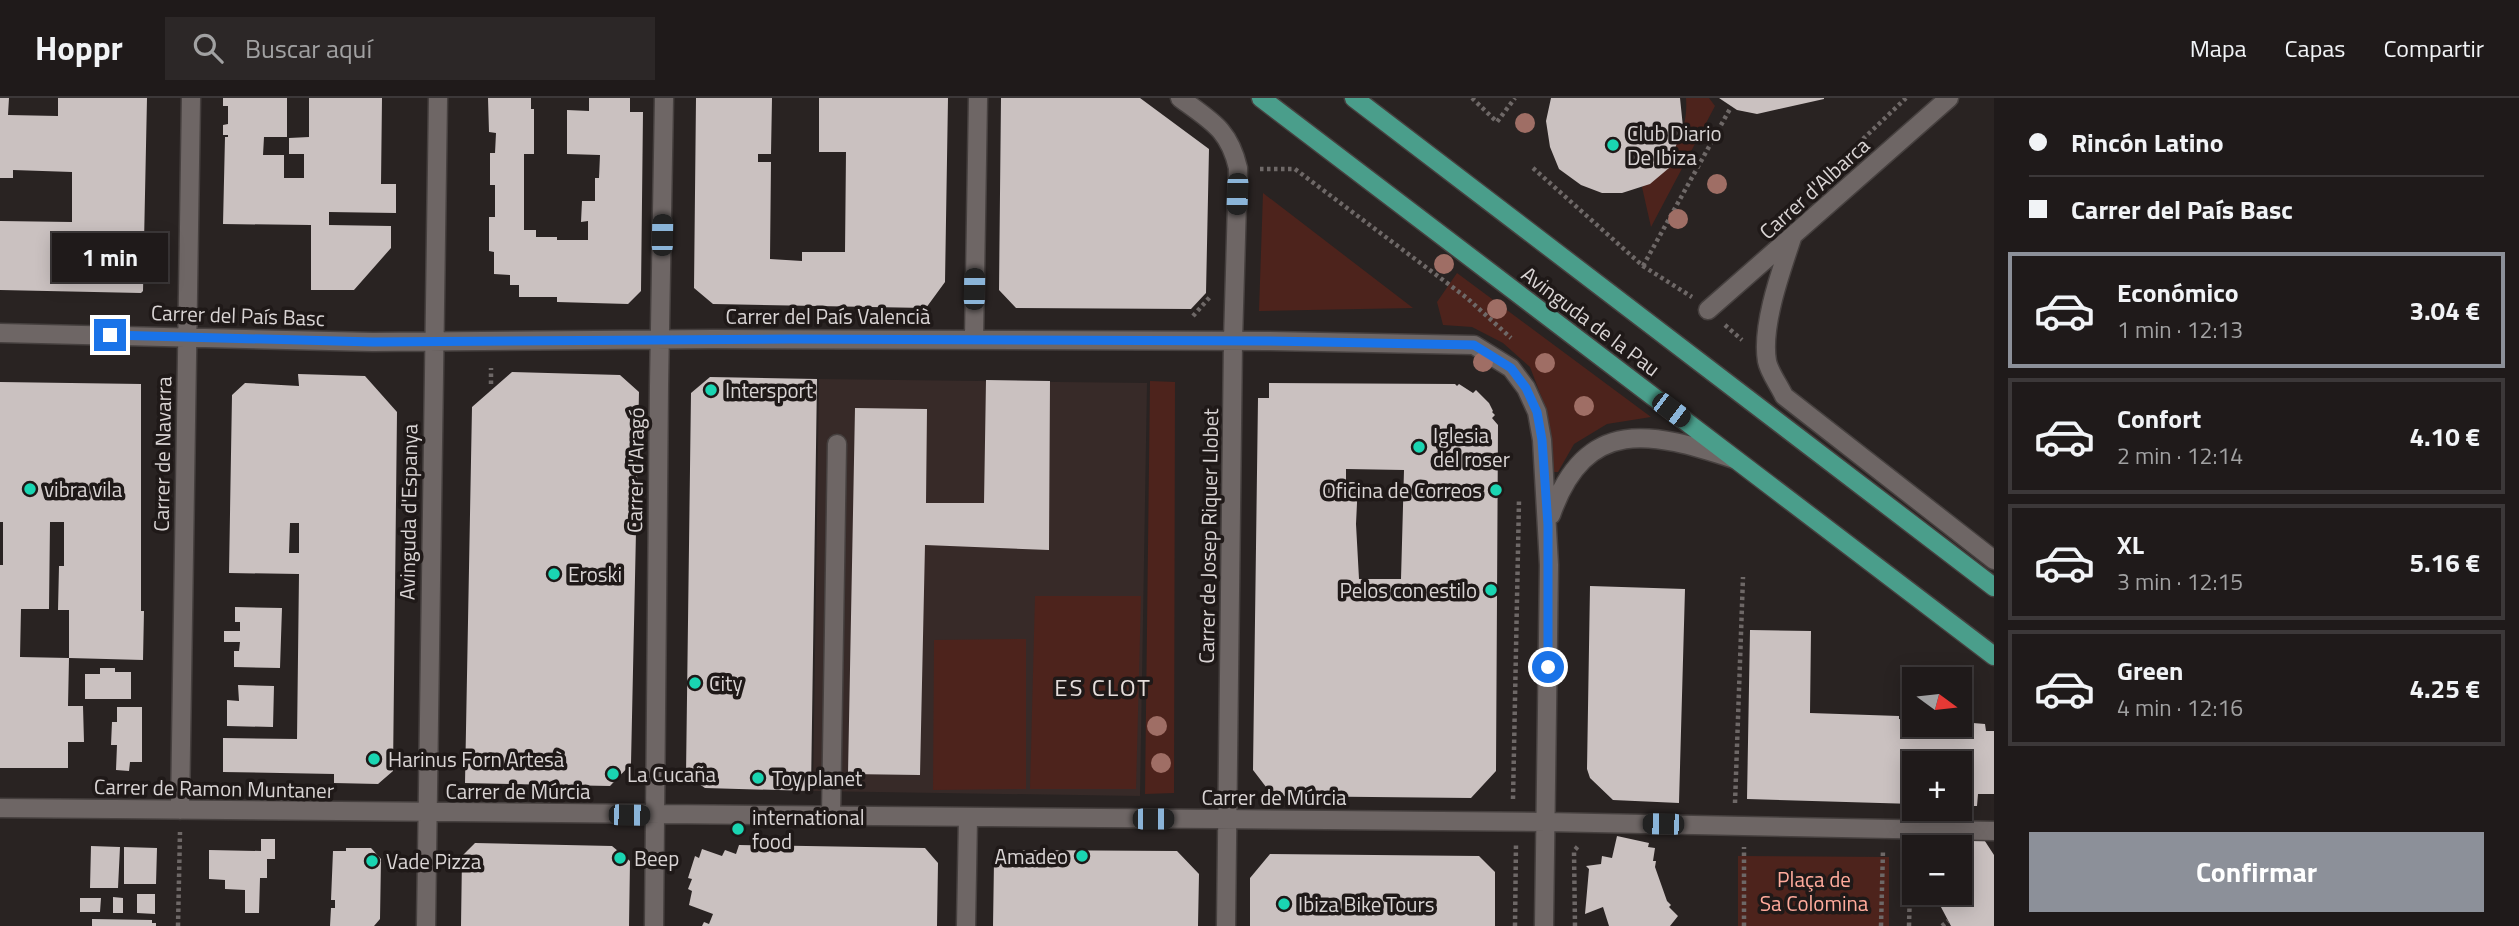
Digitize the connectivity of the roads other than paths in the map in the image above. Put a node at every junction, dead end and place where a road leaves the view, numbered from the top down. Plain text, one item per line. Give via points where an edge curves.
1 (191, 98) edge
2 (438, 98) edge
3 (664, 98) edge
4 (978, 98) edge
5 (1180, 98) edge
6 (1261, 98) edge
7 (1354, 98) edge
8 (1949, 98) edge
9 (1792, 238) junction
10 (1708, 310) road end
11 (0, 333) edge
12 (188, 338) junction
13 (660, 340) junction
14 (974, 340) junction
15 (433, 341) junction
16 (1233, 341) junction
17 (837, 444) dead end
18 (1736, 460) junction
19 (1548, 525) junction
20 (1994, 560) edge
21 (1994, 587) edge
22 (1994, 656) edge
23 (0, 808) edge
24 (180, 810) junction
25 (428, 813) junction
26 (654, 815) junction
27 (831, 817) junction
28 (968, 818) junction
29 (1228, 819) junction
30 (1546, 822) junction
31 (1994, 831) edge
32 (426, 926) edge
33 (654, 926) edge
34 (966, 926) edge
35 (1226, 926) edge
36 (1544, 926) edge

1 - 12 street, Carrer de Navarra
2 - 15 street, Avinguda d'Espanya
3 - 13 street, Carrer d'Aragó
4 - 14 street
5 - 16 street, Carrer de Josep Riquer Llobet via 1218,127 1233,147 1238,168
6 - 18 main road, Avinguda de la Pau
7 - 21 main road, Avinguda de la Pau
8 - 9 street, Carrer d'Albarca
9 - 10 street, Carrer d'Albarca
9 - 20 street via 1777,282 1767,335 1768,362 1784,396
11 - 12 street, Carrer del País Basc
12 - 15 street, Carrer del País Basc
12 - 24 street, Carrer de Navarra
13 - 14 street, Carrer del País Valencià
13 - 15 street, Carrer del País Valencià
13 - 26 street, Carrer d'Aragó
14 - 16 street, Carrer del País Valencià
15 - 25 street, Avinguda d'Espanya
16 - 19 street, Carrer del País Valencià via 1474,345 1511,368 1537,412
16 - 29 street, Carrer de Josep Riquer Llobet
17 - 27 street
18 - 19 street via 1657,438 1611,443 1573,469
18 - 22 main road, Avinguda de la Pau
19 - 30 street
23 - 24 street, Carrer de Ramon Muntaner
24 - 25 street, Carrer de Ramon Muntaner
25 - 26 street, Carrer de Múrcia
25 - 32 street, Avinguda d'Espanya
26 - 27 street, Carrer de Múrcia
26 - 33 street, Carrer d'Aragó
27 - 28 street, Carrer de Múrcia
28 - 29 street, Carrer de Múrcia
28 - 34 street
29 - 30 street, Carrer de Múrcia
29 - 35 street, Carrer de Josep Riquer Llobet
30 - 31 street, Carrer de Múrcia
30 - 36 street

